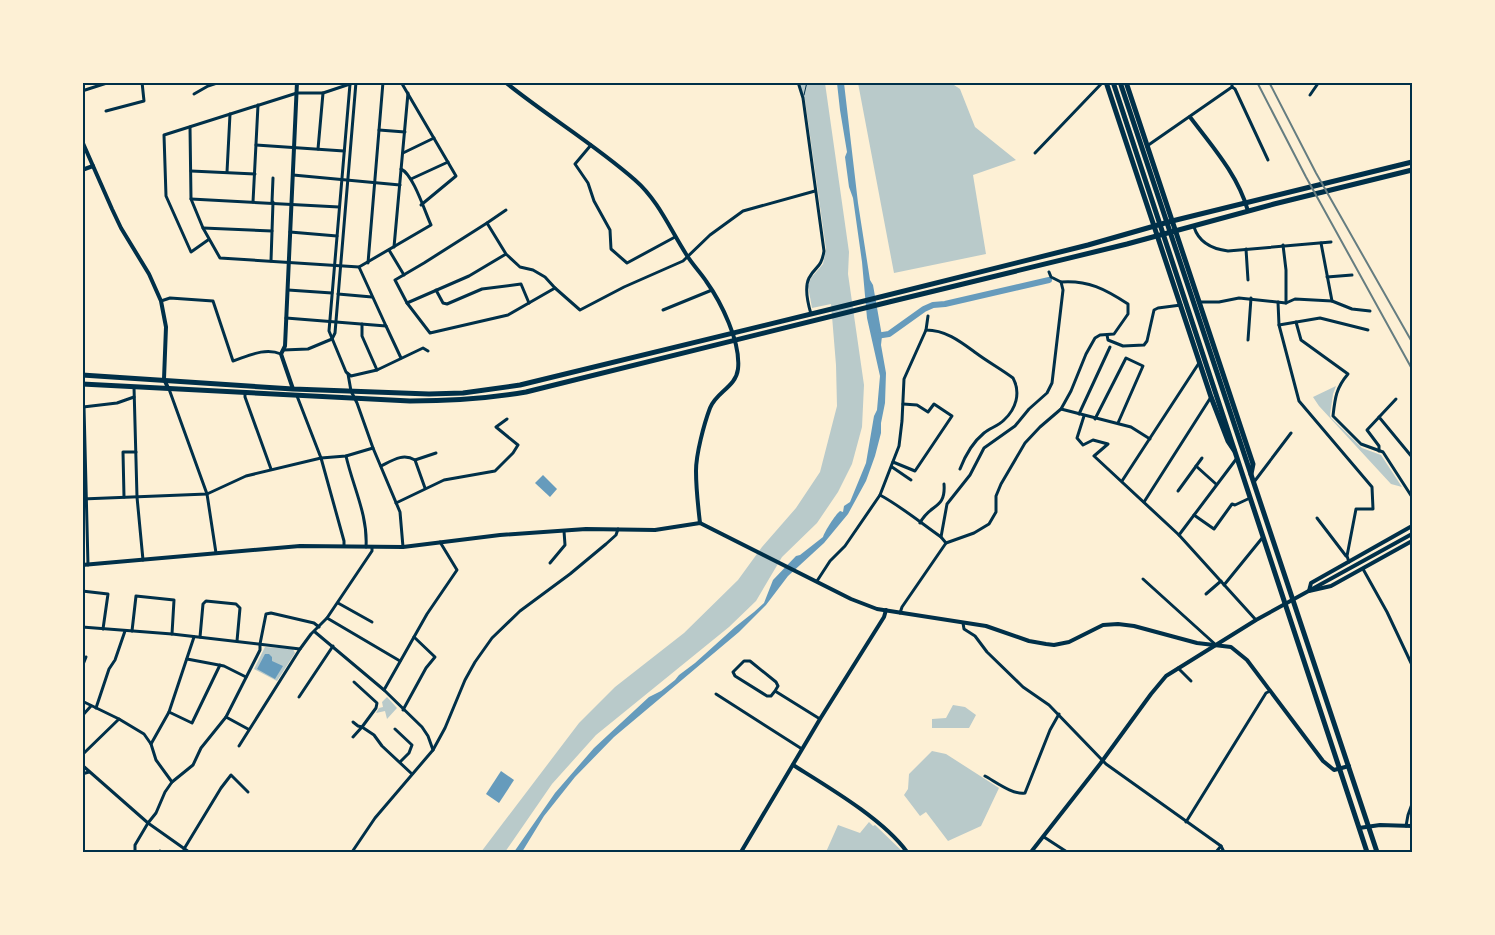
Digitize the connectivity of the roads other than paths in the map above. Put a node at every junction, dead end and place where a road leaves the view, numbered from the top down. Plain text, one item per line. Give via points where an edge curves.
1 (110, 82) edge
2 (142, 82) edge
3 (220, 82) edge
4 (297, 82) edge
5 (356, 82) edge
6 (383, 82) edge
7 (401, 82) edge
8 (505, 82) edge
9 (798, 82) edge
10 (807, 82) edge
11 (1104, 82) edge
12 (1114, 82) edge
13 (1120, 82) edge
14 (1126, 82) edge
15 (1319, 82) edge
16 (350, 84) junction
17 (1232, 85) edge
18 (82, 91) edge
19 (297, 93) junction
20 (323, 93) junction
21 (194, 94) dead end
22 (408, 94) junction
23 (1310, 95) dead end
24 (803, 98) junction
25 (258, 105) junction
26 (106, 111) dead end
27 (230, 114) junction
28 (1190, 117) junction
29 (190, 127) junction
30 (1132, 129) junction
31 (380, 130) junction
32 (404, 132) junction
33 (434, 138) junction
34 (82, 141) edge
35 (256, 145) junction
36 (591, 145) junction
37 (1148, 146) junction
38 (294, 147) junction
39 (318, 149) junction
40 (344, 151) junction
41 (403, 153) junction
42 (1035, 153) dead end
43 (1268, 160) dead end
44 (448, 162) junction
45 (1412, 162) edge
46 (93, 166) junction
47 (401, 169) junction
48 (82, 170) edge
49 (1412, 170) edge
50 (191, 171) junction
51 (226, 172) junction
52 (255, 174) junction
53 (293, 175) junction
54 (273, 178) dead end
55 (342, 180) junction
56 (348, 180) junction
57 (411, 180) junction
58 (375, 183) junction
59 (400, 185) junction
60 (815, 191) junction
61 (191, 199) junction
62 (253, 202) junction
63 (273, 202) junction
64 (292, 203) junction
65 (1245, 203) junction
66 (421, 205) junction
67 (340, 207) junction
68 (506, 210) dead end
69 (1248, 211) junction
70 (1172, 221) junction
71 (487, 223) junction
72 (1154, 226) junction
73 (1194, 226) junction
74 (203, 228) junction
75 (272, 231) junction
76 (1176, 231) junction
77 (290, 232) junction
78 (337, 236) junction
79 (1158, 236) junction
80 (675, 237) junction
81 (208, 240) junction
82 (1331, 242) dead end
83 (1321, 244) junction
84 (1283, 245) junction
85 (394, 247) junction
86 (1246, 249) junction
87 (389, 250) junction
88 (506, 254) junction
89 (688, 257) junction
90 (270, 261) junction
91 (289, 262) junction
92 (368, 263) junction
93 (334, 266) junction
94 (341, 266) junction
95 (359, 268) junction
96 (1049, 272) dead end
97 (404, 275) junction
98 (1352, 275) dead end
99 (1327, 278) junction
100 (1248, 280) dead end
101 (1061, 282) junction
102 (555, 288) junction
103 (288, 290) junction
104 (436, 290) junction
105 (712, 290) junction
106 (332, 294) junction
107 (338, 294) junction
108 (372, 297) junction
109 (1251, 298) junction
110 (162, 300) junction
111 (1332, 301) junction
112 (1200, 302) junction
113 (1278, 302) junction
114 (406, 303) junction
115 (529, 303) junction
116 (1286, 303) junction
117 (1181, 305) junction
118 (663, 310) dead end
119 (1370, 310) dead end
120 (812, 314) junction
121 (928, 316) dead end
122 (286, 318) junction
123 (330, 321) junction
124 (336, 322) junction
125 (1296, 322) junction
126 (362, 324) junction
127 (1279, 325) junction
128 (386, 326) junction
129 (1198, 327) junction
130 (926, 330) junction
131 (1368, 330) dead end
132 (733, 334) junction
133 (1107, 335) junction
134 (332, 339) junction
135 (734, 340) junction
136 (1248, 340) dead end
137 (1110, 347) dead end
138 (428, 351) dead end
139 (282, 352) junction
140 (401, 358) junction
141 (1199, 362) junction
142 (377, 370) junction
143 (348, 374) junction
144 (82, 375) edge
145 (164, 380) junction
146 (82, 384) edge
147 (134, 387) junction
148 (168, 388) junction
149 (293, 389) junction
150 (351, 391) junction
151 (245, 393) junction
152 (297, 396) junction
153 (134, 397) junction
154 (1211, 397) junction
155 (354, 398) junction
156 (1396, 399) dead end
157 (903, 404) junction
158 (83, 407) edge
159 (1061, 409) junction
160 (1079, 414) junction
161 (1084, 416) junction
162 (1379, 417) junction
163 (507, 419) dead end
164 (1095, 419) junction
165 (1118, 423) junction
166 (1291, 433) dead end
167 (1150, 439) junction
168 (373, 448) junction
169 (1379, 451) junction
170 (136, 452) junction
171 (436, 453) dead end
172 (346, 456) junction
173 (1237, 456) junction
174 (1412, 457) edge
175 (321, 458) junction
176 (1202, 458) dead end
177 (415, 460) junction
178 (893, 462) junction
179 (381, 466) junction
180 (1196, 466) junction
181 (892, 467) junction
182 (271, 469) junction
183 (960, 469) dead end
184 (1251, 475) junction
185 (911, 480) dead end
186 (1122, 481) junction
187 (1254, 482) junction
188 (944, 484) dead end
189 (1216, 484) junction
190 (425, 488) junction
191 (1178, 490) dead end
192 (207, 494) junction
193 (880, 495) junction
194 (124, 497) junction
195 (137, 497) junction
196 (1412, 497) edge
197 (1250, 498) junction
198 (85, 499) edge
199 (1144, 502) junction
200 (396, 503) junction
201 (1194, 515) junction
202 (1317, 518) dead end
203 (700, 523) junction
204 (920, 523) junction
205 (1412, 526) edge
206 (618, 529) junction
207 (564, 531) junction
208 (1412, 534) edge
209 (1179, 535) junction
210 (942, 537) junction
211 (1263, 537) junction
212 (1412, 541) edge
213 (440, 542) junction
214 (946, 542) junction
215 (344, 546) junction
216 (366, 547) junction
217 (402, 547) junction
218 (372, 548) junction
219 (216, 553) junction
220 (1347, 556) junction
221 (143, 560) junction
222 (1349, 562) junction
223 (550, 563) dead end
224 (82, 565) edge
225 (88, 565) junction
226 (1363, 569) junction
227 (1143, 579) dead end
228 (1221, 581) junction
229 (817, 582) junction
230 (1224, 584) junction
231 (82, 590) edge
232 (1309, 591) junction
233 (1206, 594) dead end
234 (1293, 600) junction
235 (338, 603) junction
236 (1285, 605) junction
237 (886, 610) junction
238 (900, 613) junction
239 (327, 618) junction
240 (1256, 620) junction
241 (372, 622) dead end
242 (963, 623) junction
243 (82, 627) edge
244 (319, 627) junction
245 (103, 629) junction
246 (125, 631) junction
247 (132, 631) junction
248 (315, 632) junction
249 (172, 634) junction
250 (414, 636) junction
251 (194, 637) junction
252 (200, 637) junction
253 (237, 641) junction
254 (260, 644) junction
255 (1216, 645) junction
256 (333, 646) junction
257 (300, 649) junction
258 (86, 657) dead end
259 (187, 659) junction
260 (400, 661) junction
261 (220, 665) junction
262 (1412, 665) edge
263 (82, 667) edge
264 (1178, 668) junction
265 (246, 678) junction
266 (1191, 681) dead end
267 (354, 682) dead end
268 (384, 690) junction
269 (775, 691) junction
270 (1270, 691) junction
271 (716, 694) dead end
272 (298, 698) dead end
273 (82, 701) edge
274 (91, 706) junction
275 (96, 708) junction
276 (402, 710) junction
277 (169, 712) junction
278 (1059, 714) junction
279 (82, 716) edge
280 (226, 717) junction
281 (119, 719) junction
282 (820, 719) junction
283 (353, 722) dead end
284 (362, 727) junction
285 (248, 728) junction
286 (395, 729) dead end
287 (353, 736) dead end
288 (151, 744) junction
289 (239, 746) dead end
290 (802, 749) junction
291 (433, 750) junction
292 (82, 755) edge
293 (1103, 760) junction
294 (400, 762) junction
295 (82, 765) edge
296 (793, 765) junction
297 (1349, 766) junction
298 (1340, 769) junction
299 (89, 772) junction
300 (82, 774) edge
301 (412, 774) junction
302 (985, 776) dead end
303 (172, 782) junction
304 (248, 792) dead end
305 (1412, 804) edge
306 (1186, 822) junction
307 (148, 823) junction
308 (1368, 826) junction
309 (1406, 826) junction
310 (1412, 826) edge
311 (1359, 828) junction
312 (1044, 837) junction
313 (1221, 846) junction
314 (184, 849) junction
315 (135, 852) edge
316 (189, 852) edge
317 (352, 852) edge
318 (741, 852) edge
319 (907, 852) edge
320 (1031, 852) edge
321 (1067, 852) edge
322 (1216, 852) edge
323 (1224, 852) edge
324 (1367, 852) edge
325 (1377, 852) edge

1 - 18 street
2 - 26 street via 144,101
3 - 21 street
4 - 19 street
5 - 16 street
5 - 56 street
6 - 31 street
7 - 22 street
8 - 36 street
9 - 24 street
10 - 24 lane
11 - 42 street
11 - 72 highway
12 - 30 highway
13 - 30 highway
14 - 37 highway
15 - 23 street
16 - 20 street
16 - 40 street
17 - 28 street
17 - 43 street
19 - 20 street
19 - 25 street
19 - 38 street
20 - 39 street
22 - 32 street
22 - 33 street
24 - 60 street
25 - 27 street
25 - 35 street
27 - 29 street
27 - 51 street
28 - 37 street
28 - 65 street via 1238,184
29 - 50 street
29 - 81 street via 164,135 166,196 191,252
30 - 129 highway
31 - 32 street
31 - 58 street
32 - 41 street
33 - 41 street
33 - 44 street
34 - 46 street
35 - 38 street
35 - 52 street
36 - 80 street via 642,187
36 - 80 street via 575,164 588,182 610,230 611,249 627,263
37 - 70 highway
38 - 39 street
38 - 53 street
39 - 40 street
40 - 55 street
41 - 47 street
44 - 57 street
44 - 66 street via 456,176
45 - 65 highway
46 - 48 street
46 - 110 street via 121,228
47 - 57 street
47 - 59 street
49 - 69 highway
50 - 51 street
50 - 61 street
51 - 52 street
52 - 62 street
53 - 55 street
53 - 64 street
54 - 63 street
55 - 56 street
55 - 67 street
56 - 58 street
56 - 94 street
57 - 66 street
58 - 59 street
58 - 92 street
59 - 85 street
60 - 89 street via 743,211 710,235
60 - 120 street via 824,251 820,266 806,286
61 - 62 street
61 - 74 street
62 - 63 street
63 - 64 street
63 - 75 street
64 - 67 street
64 - 77 street
65 - 69 street
65 - 70 highway
66 - 85 street via 431,225
67 - 78 street
68 - 71 street
69 - 73 highway
70 - 72 highway
70 - 76 highway
71 - 88 street
71 - 97 street
72 - 79 highway
72 - 120 highway
73 - 76 highway
73 - 86 street via 1197,236 1210,247
74 - 75 street
74 - 81 street
75 - 90 street
76 - 79 highway
76 - 112 highway
77 - 78 street
77 - 91 street
78 - 93 street
79 - 117 highway
79 - 135 highway
80 - 89 street
81 - 90 street via 220,258
82 - 83 street
83 - 84 street
83 - 99 street
84 - 86 street
84 - 116 street
85 - 87 street
86 - 100 street
87 - 92 street
87 - 97 street
88 - 102 street via 520,267 545,277
88 - 104 street via 469,276
89 - 102 street via 580,310
89 - 105 street
90 - 91 street
91 - 93 street
91 - 103 street
92 - 95 street
93 - 94 street
93 - 106 street
94 - 95 street
94 - 107 street
95 - 108 street
96 - 101 street via 1051,277
97 - 114 street via 394,280
98 - 99 street
99 - 111 street
101 - 133 street via 1100,287 1128,304 1128,314 1118,329
101 - 210 street via 1062,309 1052,383 1047,393 1016,426 984,448 970,475 947,504
102 - 115 street
103 - 106 street
103 - 122 street
104 - 114 street
104 - 115 street via 443,304 447,304 482,289 521,284
105 - 118 street
105 - 132 street
106 - 123 street
107 - 108 street
107 - 124 street
108 - 128 street
109 - 112 street
109 - 113 street
109 - 136 street
110 - 139 street via 213,301 233,361 260,352
110 - 145 street via 166,327
111 - 116 street via 1295,299
111 - 119 street via 1352,309
112 - 184 highway via 1246,443 1252,464
113 - 116 street
113 - 127 street
114 - 115 street via 430,333 508,315
117 - 133 street via 1154,310 1144,345 1123,346 1108,340
117 - 141 highway
120 - 132 highway
121 - 130 street
122 - 123 street
122 - 139 street
123 - 124 street
123 - 134 street
124 - 126 street
124 - 134 street
125 - 127 street
125 - 131 street via 1320,318
125 - 169 street via 1301,340 1348,374 1340,383 1333,416 1361,444
126 - 128 street
126 - 142 street via 362,336
127 - 220 street via 1299,401 1372,487 1373,509 1356,509
128 - 140 street
129 - 173 highway
129 - 184 highway
130 - 157 street via 904,379
130 - 183 street via 946,334 965,344 1013,378 1018,386 1017,401 1004,420 974,444
132 - 135 street
132 - 150 highway via 490,390 429,394
133 - 159 street via 1094,338
134 - 139 street via 308,349
134 - 143 street
135 - 155 highway via 491,398 458,401
135 - 203 street via 738,370 731,385 719,394 710,408 697,458
137 - 160 street
138 - 140 street via 423,348
139 - 149 street
140 - 142 street
141 - 154 highway
141 - 167 street
142 - 143 street
143 - 150 street
144 - 145 highway
145 - 148 street
145 - 149 highway
146 - 147 highway
147 - 148 highway
147 - 153 street
148 - 151 highway
148 - 192 street
149 - 150 highway
149 - 152 street
150 - 155 street
151 - 152 highway
151 - 182 street
152 - 155 highway
152 - 175 street
153 - 158 street via 117,403
153 - 170 street
154 - 173 highway via 1228,442
154 - 199 street
155 - 168 street
156 - 162 street
157 - 178 street
157 - 178 street via 917,405 928,412 934,404 952,416 915,471
158 - 198 street
159 - 160 street
159 - 214 street via 1025,444 1001,484 996,496 996,512 988,524 974,533
160 - 161 street
161 - 164 street
161 - 186 street via 1077,438 1083,445 1093,440 1108,444 1094,456
162 - 169 street via 1367,430
162 - 174 street
163 - 190 street via 496,427 518,444 495,471 454,477
164 - 165 street
164 - 165 street via 1126,358 1143,366
165 - 167 street
166 - 187 street
167 - 186 street
168 - 172 street
168 - 179 street
169 - 196 street via 1383,452
170 - 194 street via 123,452
170 - 195 street
171 - 177 street
172 - 175 street
172 - 216 street via 365,521
173 - 189 street
173 - 197 highway
175 - 182 street
175 - 215 street
176 - 180 street
177 - 179 street via 401,456
177 - 190 street
178 - 181 street
179 - 200 street
180 - 189 street
180 - 191 street
181 - 185 street
181 - 193 street
182 - 192 street via 246,476
184 - 187 highway
186 - 199 street
187 - 234 highway
188 - 204 street via 941,502 928,510
189 - 201 street
190 - 200 street
192 - 195 street
192 - 219 street
193 - 204 street
193 - 229 street
194 - 195 street
194 - 198 street
195 - 221 street
197 - 201 street via 1232,504 1214,529
197 - 211 highway
198 - 225 street
199 - 209 street
200 - 217 street via 401,518
201 - 209 street
202 - 220 street
203 - 206 street via 655,530
203 - 229 street
204 - 210 street
205 - 222 street
206 - 207 street
206 - 291 street via 606,544 520,611 492,638 466,680
207 - 213 street
207 - 223 street via 566,546
208 - 232 street
209 - 228 street
210 - 214 street
211 - 230 street
211 - 236 highway
212 - 226 street
213 - 217 street
213 - 250 street via 457,570
214 - 238 street
215 - 216 street
215 - 219 street
216 - 218 street
217 - 218 street
218 - 235 street
219 - 221 street
220 - 222 street
221 - 225 street
222 - 232 street via 1311,583
224 - 225 street
226 - 232 street via 1331,586
226 - 262 street
227 - 255 street
228 - 230 street
228 - 233 street
229 - 237 street via 864,604
230 - 240 street
231 - 245 street via 108,594
232 - 234 street
234 - 236 street
234 - 297 highway
235 - 239 street
235 - 241 street
236 - 240 street
236 - 298 highway
237 - 238 street
237 - 282 street
238 - 242 street
239 - 244 street
239 - 260 street
240 - 255 street
242 - 255 street via 1054,645 1069,642 1097,627 1118,624
242 - 278 street via 964,629 975,636 998,664
243 - 245 street
244 - 248 street
244 - 254 street via 271,612 266,614
245 - 246 street
246 - 247 street
246 - 275 street
247 - 249 street
247 - 249 street via 136,596 174,600
248 - 256 street
248 - 257 street
249 - 251 street
250 - 260 street
250 - 276 street via 435,657
251 - 252 street
251 - 259 street
252 - 253 street
252 - 253 street via 206,601 236,604 240,608
253 - 254 street
254 - 257 street
254 - 265 street
255 - 264 street
255 - 270 street via 1231,647 1243,656
256 - 268 street
256 - 272 street
257 - 285 street
258 - 263 street
259 - 261 street
259 - 277 street
260 - 268 street
261 - 265 street
261 - 277 street via 192,724
264 - 266 street
264 - 293 street via 1166,676 1151,694
265 - 280 street
267 - 284 street via 377,703
268 - 276 street
269 - 269 street via 767,696 733,672 744,661 750,661 776,682
269 - 282 street
270 - 298 street via 1323,762 1334,770
270 - 306 street
271 - 290 street
273 - 274 street
274 - 275 street
274 - 279 street
275 - 281 street
276 - 291 street via 422,727
277 - 288 street
278 - 293 street
278 - 302 street via 1025,793
280 - 285 street
280 - 303 street via 201,748 193,765
281 - 288 street via 144,734
281 - 292 street
282 - 290 street
283 - 284 street
284 - 287 street
284 - 294 street
285 - 289 street
286 - 294 street via 412,745
288 - 303 street via 156,760
290 - 296 street
291 - 301 street
293 - 306 street
293 - 312 street
294 - 301 street
295 - 299 street
296 - 318 street
296 - 319 street via 855,806 892,835
297 - 298 street
297 - 308 highway
298 - 311 highway
299 - 300 street
299 - 307 street
301 - 317 street
303 - 307 street
304 - 314 street via 231,775
305 - 309 street
306 - 313 street
307 - 314 street
307 - 315 street via 135,845
308 - 309 street
308 - 311 street
308 - 325 highway
309 - 310 street
311 - 324 highway
312 - 320 street
312 - 321 street
313 - 322 street
313 - 323 street
314 - 316 street

